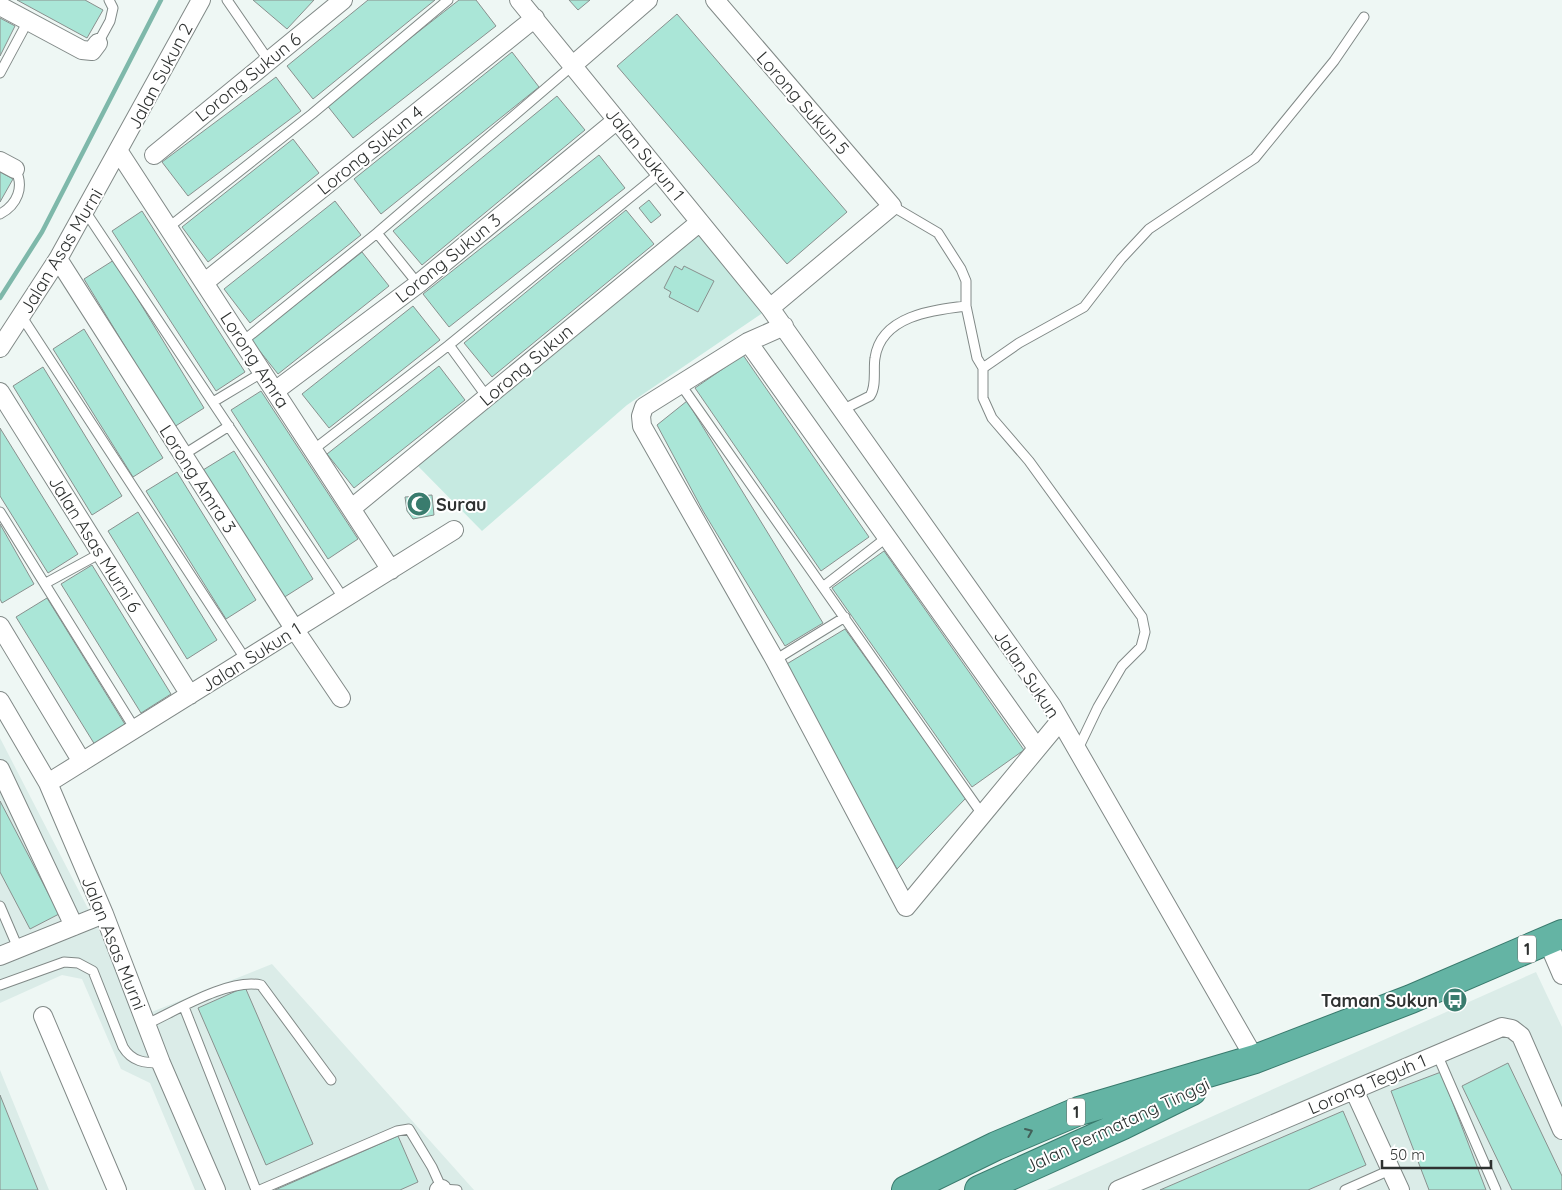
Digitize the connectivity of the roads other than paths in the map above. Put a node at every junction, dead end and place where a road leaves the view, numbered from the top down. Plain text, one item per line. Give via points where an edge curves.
1 (109, 0) edge
2 (201, 0) edge
3 (227, 0) edge
4 (343, 0) edge
5 (448, 0) edge
6 (519, 0) edge
7 (648, 0) edge
8 (715, 0) edge
9 (0, 6) edge
10 (1364, 17) dead end
11 (535, 18) junction
12 (28, 20) junction
13 (98, 43) joint
14 (269, 61) junction
15 (572, 65) junction
16 (0, 72) edge
17 (617, 120) junction
18 (119, 152) junction
19 (154, 155) dead end
20 (7, 165) edge
21 (660, 173) junction
22 (892, 206) junction
23 (85, 210) junction
24 (0, 214) edge
25 (700, 222) junction
26 (169, 227) junction
27 (377, 233) junction
28 (58, 259) junction
29 (205, 282) junction
30 (418, 284) junction
31 (966, 306) junction
32 (770, 308) junction
33 (22, 317) junction
34 (784, 326) junction
35 (243, 341) junction
36 (748, 342) junction
37 (449, 344) junction
38 (0, 348) edge
39 (983, 368) junction
40 (263, 372) junction
41 (681, 385) junction
42 (275, 391) junction
43 (0, 392) edge
44 (487, 397) junction
45 (213, 402) junction
46 (842, 410) junction
47 (229, 426) junction
48 (314, 450) junction
49 (183, 456) junction
50 (352, 508) junction
51 (0, 512) edge
52 (454, 530) dead end
53 (886, 538) junction
54 (101, 553) junction
55 (391, 570) junction
56 (46, 583) junction
57 (824, 586) junction
58 (344, 599) junction
59 (845, 616) junction
60 (0, 626) edge
61 (295, 630) junction
62 (246, 660) junction
63 (775, 660) junction
64 (190, 695) junction
65 (341, 698) dead end
66 (0, 701) edge
67 (1060, 720) junction
68 (136, 729) junction
69 (1037, 748) junction
70 (1077, 751) junction
71 (82, 762) junction
72 (0, 769) edge
73 (48, 783) junction
74 (982, 814) junction
75 (0, 906) edge
76 (104, 914) junction
77 (74, 926) junction
78 (1554, 937) edge
79 (18, 948) junction
80 (0, 956) edge
81 (1562, 975) edge
82 (0, 985) edge
83 (184, 1007) junction
84 (43, 1016) dead end
85 (147, 1024) junction
86 (1437, 1054) junction
87 (1256, 1059) junction
88 (161, 1063) junction
89 (332, 1080) dead end
90 (1354, 1090) junction
91 (1562, 1130) edge
92 (996, 1146) junction
93 (1390, 1170) junction
94 (117, 1190) edge
95 (216, 1190) edge
96 (258, 1190) edge
97 (446, 1190) edge
98 (906, 1190) edge
99 (960, 1190) edge
100 (978, 1190) edge
101 (1118, 1190) edge
102 (1344, 1190) edge
103 (1400, 1190) edge
104 (1496, 1190) edge

1 - 13 lane via 113,8 110,21
2 - 18 street, Jalan Sukun 2
3 - 14 lane
4 - 14 street, Lorong Sukun 6
5 - 26 lane via 312,114
6 - 11 street, Jalan Sukun 1
7 - 15 street
8 - 22 street, Lorong Sukun 5
9 - 12 street
10 - 39 lane via 1328,69 1255,158 1149,229 1084,307 1019,343
11 - 15 street, Jalan Sukun 1
11 - 29 street, Lorong Sukun 4
12 - 13 street via 82,50 92,51
12 - 16 lane
14 - 19 street, Lorong Sukun 6
15 - 17 street, Jalan Sukun 1
15 - 27 lane
17 - 21 street, Jalan Sukun 1
17 - 30 street, Lorong Sukun 3
18 - 23 street, Jalan Asas Murni
18 - 26 street, Lorong Amra
20 - 24 lane via 20,178 19,193 11,208
21 - 25 street, Jalan Sukun 1
21 - 37 lane
22 - 31 lane via 938,233 962,269 966,281
22 - 32 street
23 - 28 street, Jalan Asas Murni
23 - 45 lane
25 - 32 street, Jalan Sukun 1
25 - 44 street, Lorong Sukun
26 - 29 street, Lorong Amra
27 - 30 lane
27 - 35 lane
28 - 33 street, Jalan Asas Murni
28 - 49 street, Lorong Amra 3
29 - 35 street, Lorong Amra
30 - 42 street, Lorong Sukun 3
31 - 39 lane via 976,358
31 - 46 lane via 908,318 888,331 876,353 873,392
32 - 34 street, Jalan Sukun
33 - 38 street, Jalan Asas Murni
33 - 62 lane
34 - 36 street
34 - 46 street, Jalan Sukun
35 - 40 street, Lorong Amra
36 - 41 street
36 - 53 street
37 - 44 lane
37 - 48 lane
39 - 70 lane via 983,398 992,418 1029,461 1142,616 1145,632 1141,647 1122,666
40 - 42 street, Lorong Amra
40 - 45 lane
41 - 57 lane
41 - 63 street via 644,407 642,426
42 - 48 street, Lorong Amra
43 - 54 street, Jalan Asas Murni 6
44 - 50 street, Lorong Sukun
45 - 47 lane
46 - 67 street, Jalan Sukun
47 - 49 lane
47 - 58 lane
48 - 50 street, Lorong Amra
49 - 61 street, Lorong Amra 3
50 - 55 street, Lorong Amra
51 - 56 lane
52 - 55 street, Jalan Sukun 1
53 - 57 lane
53 - 69 street
54 - 56 lane
54 - 64 street, Jalan Asas Murni 6
55 - 58 street, Jalan Sukun 1
56 - 68 lane
57 - 59 lane
58 - 61 street, Jalan Sukun 1
59 - 63 lane
59 - 74 lane
60 - 71 street
61 - 62 street, Jalan Sukun 1
61 - 65 street, Lorong Amra 3
62 - 64 street, Jalan Sukun 1
63 - 74 street via 906,907
64 - 68 street, Jalan Sukun 1
66 - 73 street, Jalan Asas Murni
67 - 69 street
67 - 70 street, Jalan Sukun
68 - 71 street, Jalan Sukun 1
69 - 74 street
70 - 87 street, Jalan Sukun
71 - 73 street, Jalan Sukun 1
72 - 77 street
73 - 76 street, Jalan Asas Murni
75 - 79 lane
76 - 77 street
76 - 85 street, Jalan Asas Murni
77 - 79 street
78 - 81 street
78 - 87 highway, Jalan Permatang Tinggi / 1 via 1410,999
79 - 80 street
82 - 88 lane via 64,962 78,963 93,971 129,1057 145,1063
83 - 85 lane
83 - 89 lane via 227,988 250,982 261,985
83 - 96 lane
84 - 94 street
85 - 88 street, Jalan Asas Murni
86 - 90 street, Lorong Teguh 1
86 - 91 street, Lorong Teguh 1 via 1502,1026 1512,1029 1521,1036
86 - 104 lane
92 -> 87 highway, Jalan Permatang Tinggi / 1 via 1078,1111
87 - 100 highway, Jalan Permatang Tinggi / 1 via 1123,1125
88 - 95 street, Jalan Asas Murni
90 - 93 street
90 - 101 street, Lorong Teguh 1
92 - 98 highway, Jalan Permatang Tinggi / 1
92 - 99 highway via 987,1160 968,1174
93 - 102 lane
93 - 103 street
96 - 97 lane via 397,1131 409,1129

